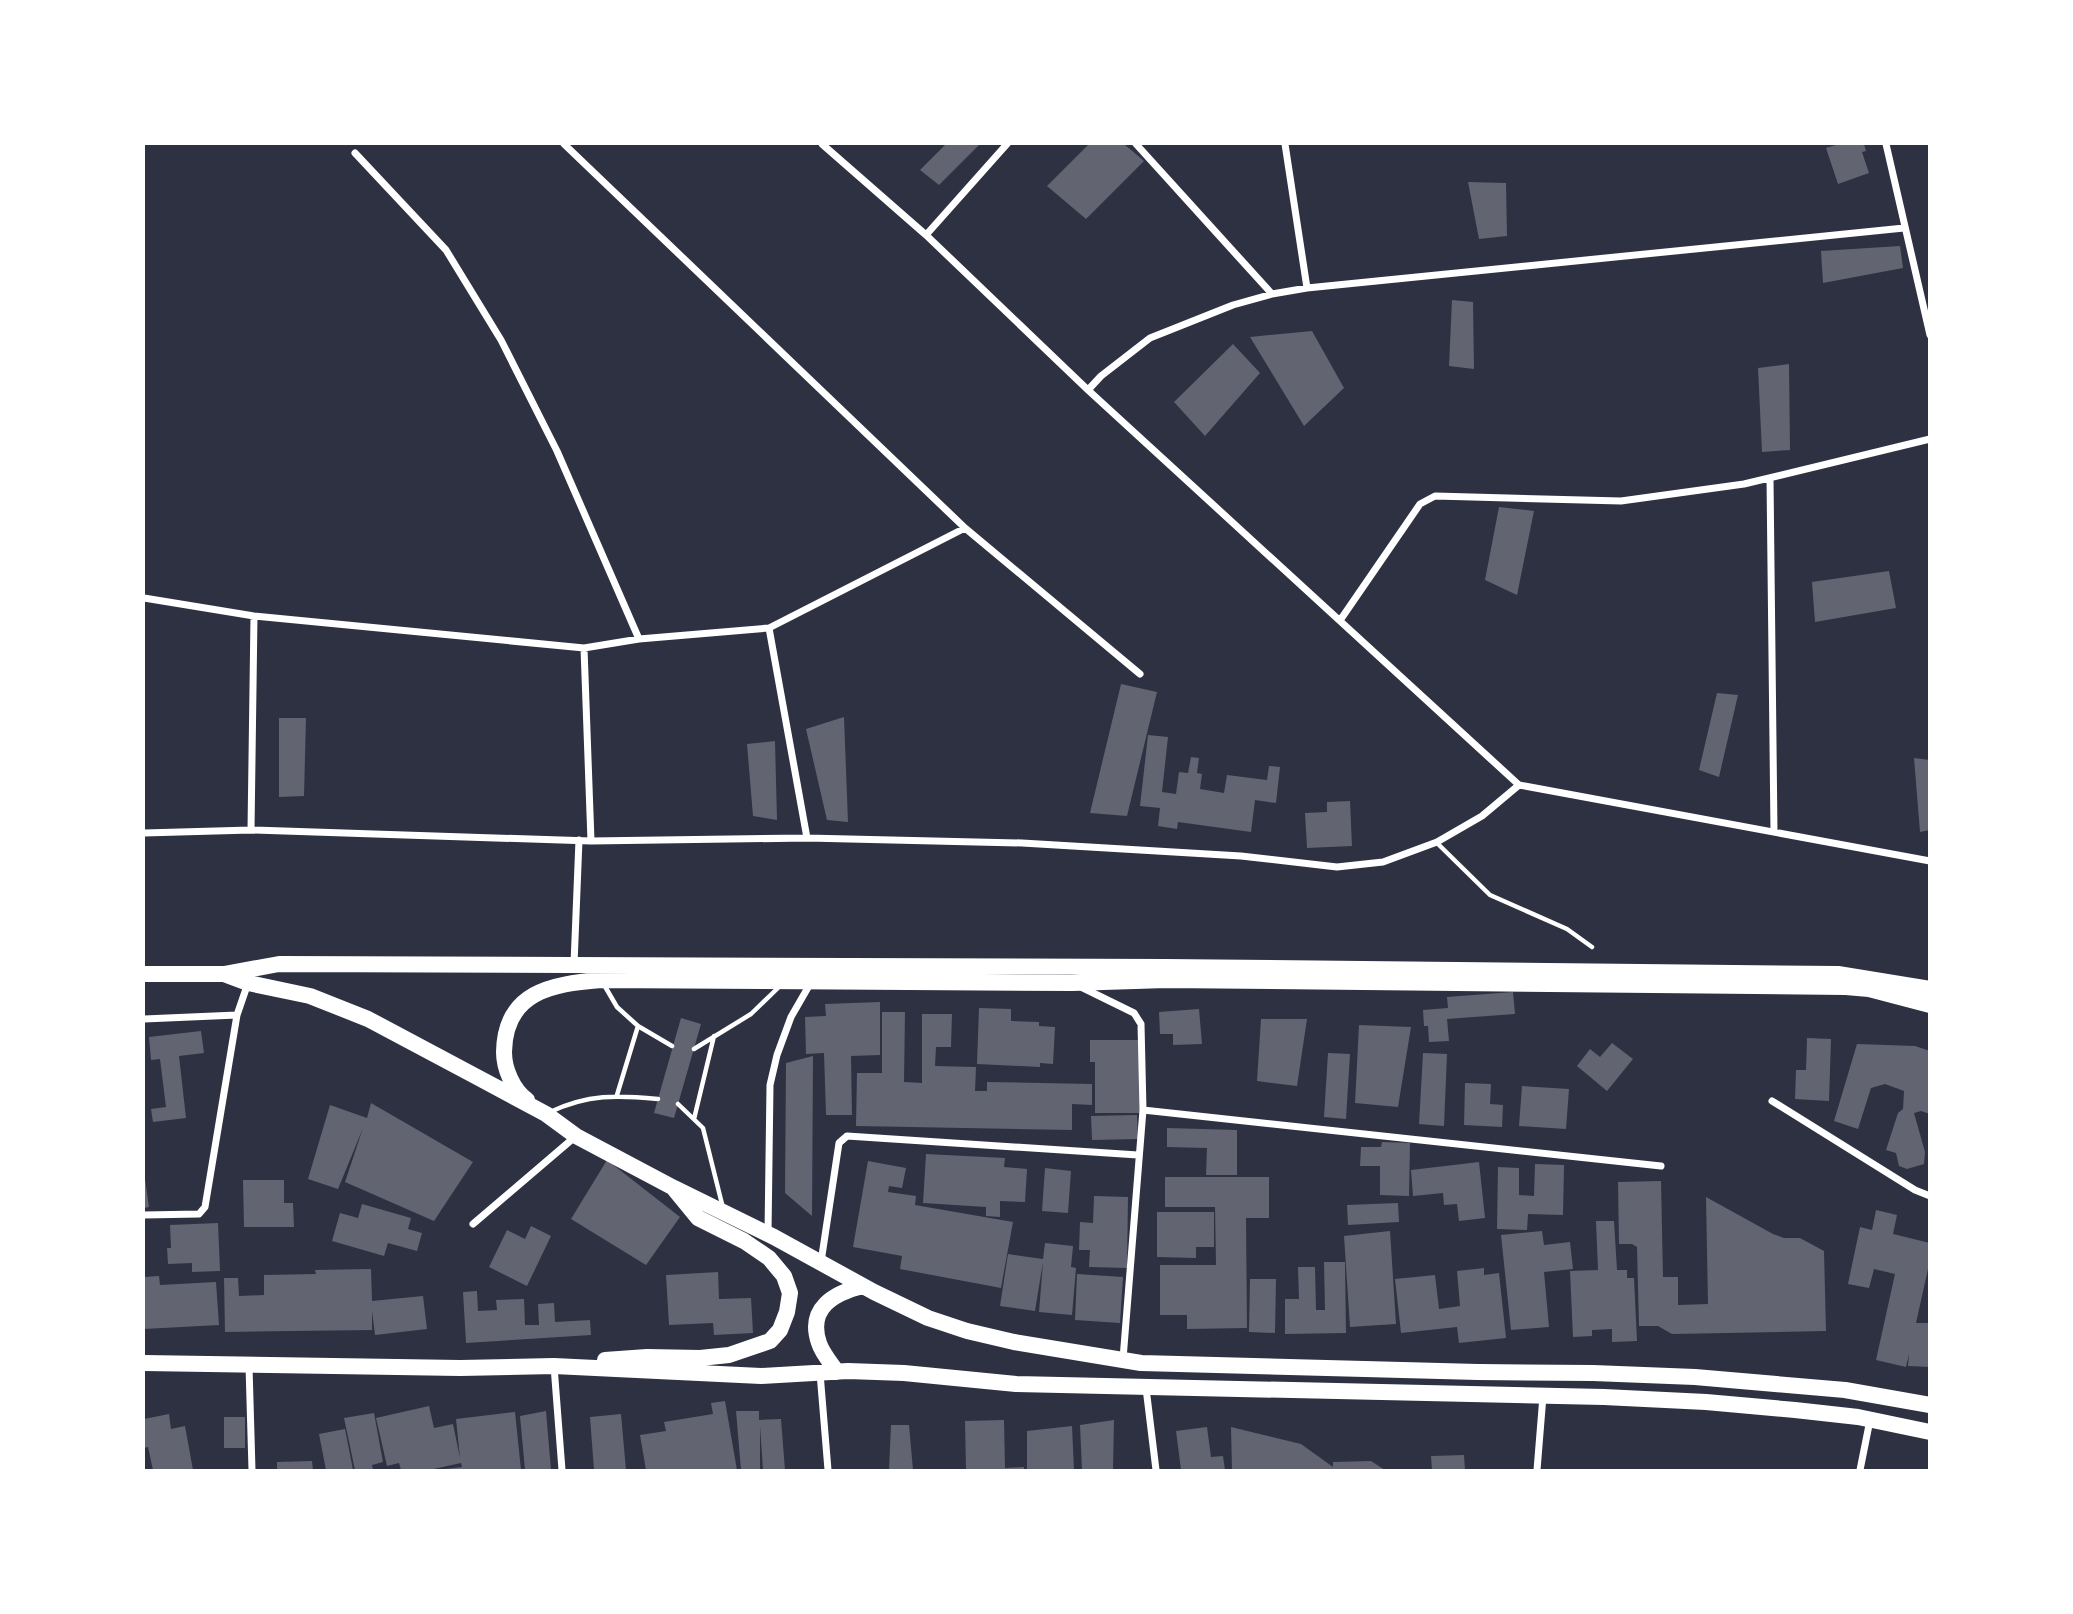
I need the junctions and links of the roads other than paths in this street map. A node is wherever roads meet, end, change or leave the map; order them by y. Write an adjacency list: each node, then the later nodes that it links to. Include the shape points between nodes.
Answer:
1 (564, 144): 16 (street)
2 (822, 144): 9 (street)
3 (1007, 144): 9 (street)
4 (1136, 144): 11 (street)
5 (1285, 144): 10 (street)
6 (1886, 144): 8 (street)
7 (355, 153): 21 (street, via 446,250 500,340 557,451)
8 (1904, 228): 10 (street); 12 (street)
9 (926, 235): 13 (street)
10 (1307, 288): 11 (street)
11 (1272, 294): 13 (street, via 1150,338)
12 (1930, 335)
13 (1088, 390): 19 (street)
14 (1930, 439): 15 (street)
15 (1770, 478): 19 (street, via 1621,501 1435,496 1420,504); 26 (street)
16 (965, 528): 20 (street); 23 (street)
17 (144, 598): 18 (street)
18 (254, 616): 22 (street); 25 (street)
19 (1340, 619): 24 (street)
20 (769, 628): 21 (street); 28 (street)
21 (639, 639): 22 (street)
22 (584, 648): 30 (street)
23 (1140, 674)
24 (1519, 785): 26 (street); 31 (street, via 1482,816)
25 (251, 830): 27 (street); 29 (street)
26 (1774, 832): 32 (street)
27 (144, 833)
28 (807, 838): 30 (street); 31 (street, via 1035,843 1337,867 1383,862)
29 (579, 839): 30 (street); 34 (street)
30 (591, 841)
31 (1437, 842): 33 (lane, via 1490,895 1567,929)
32 (1930, 861)
33 (1592, 947)
34 (574, 965): 36 (highway, via 279,964); 37 (highway)
35 (144, 974): 36 (highway)
36 (224, 974): 42 (highway)
37 (1375, 975): 39 (highway); 43 (highway)
38 (601, 979): 40 (highway); 48 (lane, via 617,1007); 57 (highway, via 545,988 525,1000 504,1034 504,1063 519,1094)
39 (1752, 979): 44 (highway, via 1838,974); 45 (highway, via 1869,989)
40 (785, 981): 41 (highway); 49 (lane, via 751,1014)
41 (811, 981): 43 (highway); 67 (street, via 791,1017 770,1085)
42 (248, 983): 46 (street); 57 (highway, via 310,996 368,1018)
43 (1072, 983): 56 (street, via 1134,1013 1141,1024)
44 (1930, 989)
45 (1930, 1005)
46 (237, 1015): 47 (street); 65 (street, via 205,1207 199,1214)
47 (144, 1019)
48 (638, 1026): 50 (lane); 52 (lane)
49 (715, 1036): 51 (lane); 58 (lane)
50 (672, 1046)
51 (694, 1049)
52 (617, 1095): 53 (lane); 57 (lane, via 573,1101)
53 (658, 1099)
54 (1772, 1101): 63 (street)
55 (678, 1104): 58 (lane)
56 (1143, 1110): 60 (street); 61 (street)
57 (545, 1114): 59 (highway)
58 (694, 1119): 64 (lane, via 703,1128)
59 (576, 1136): 62 (highway); 66 (street)
60 (1138, 1155): 68 (street, via 847,1136 839,1143); 70 (street)
61 (1661, 1166)
62 (674, 1188): 64 (highway); 73 (highway, via 698,1218 744,1241 769,1258 784,1276 790,1293 780,1330 770,1341 729,1355)
63 (1930, 1196)
64 (723, 1212): 67 (highway)
65 (144, 1215)
66 (473, 1224)
67 (768, 1234): 68 (highway)
68 (821, 1263): 69 (highway)
69 (863, 1286): 70 (highway, via 928,1318 967,1331); 74 (highway, via 839,1293 818,1315 819,1345)
70 (1123, 1360): 78 (highway, via 1695,1377 1845,1390)
71 (144, 1363): 72 (highway)
72 (249, 1365): 73 (highway); 81 (street)
73 (554, 1366): 75 (highway, via 761,1376); 82 (street)
74 (837, 1372): 75 (highway); 76 (highway)
75 (820, 1373): 83 (street)
76 (1146, 1387): 77 (highway); 84 (street)
77 (1543, 1396): 79 (highway, via 1706,1402); 85 (street)
78 (1930, 1405)
79 (1870, 1420): 80 (highway); 86 (street)
80 (1930, 1432)
81 (251, 1471)
82 (562, 1471)
83 (828, 1471)
84 (1156, 1471)
85 (1537, 1471)
86 (1860, 1471)

